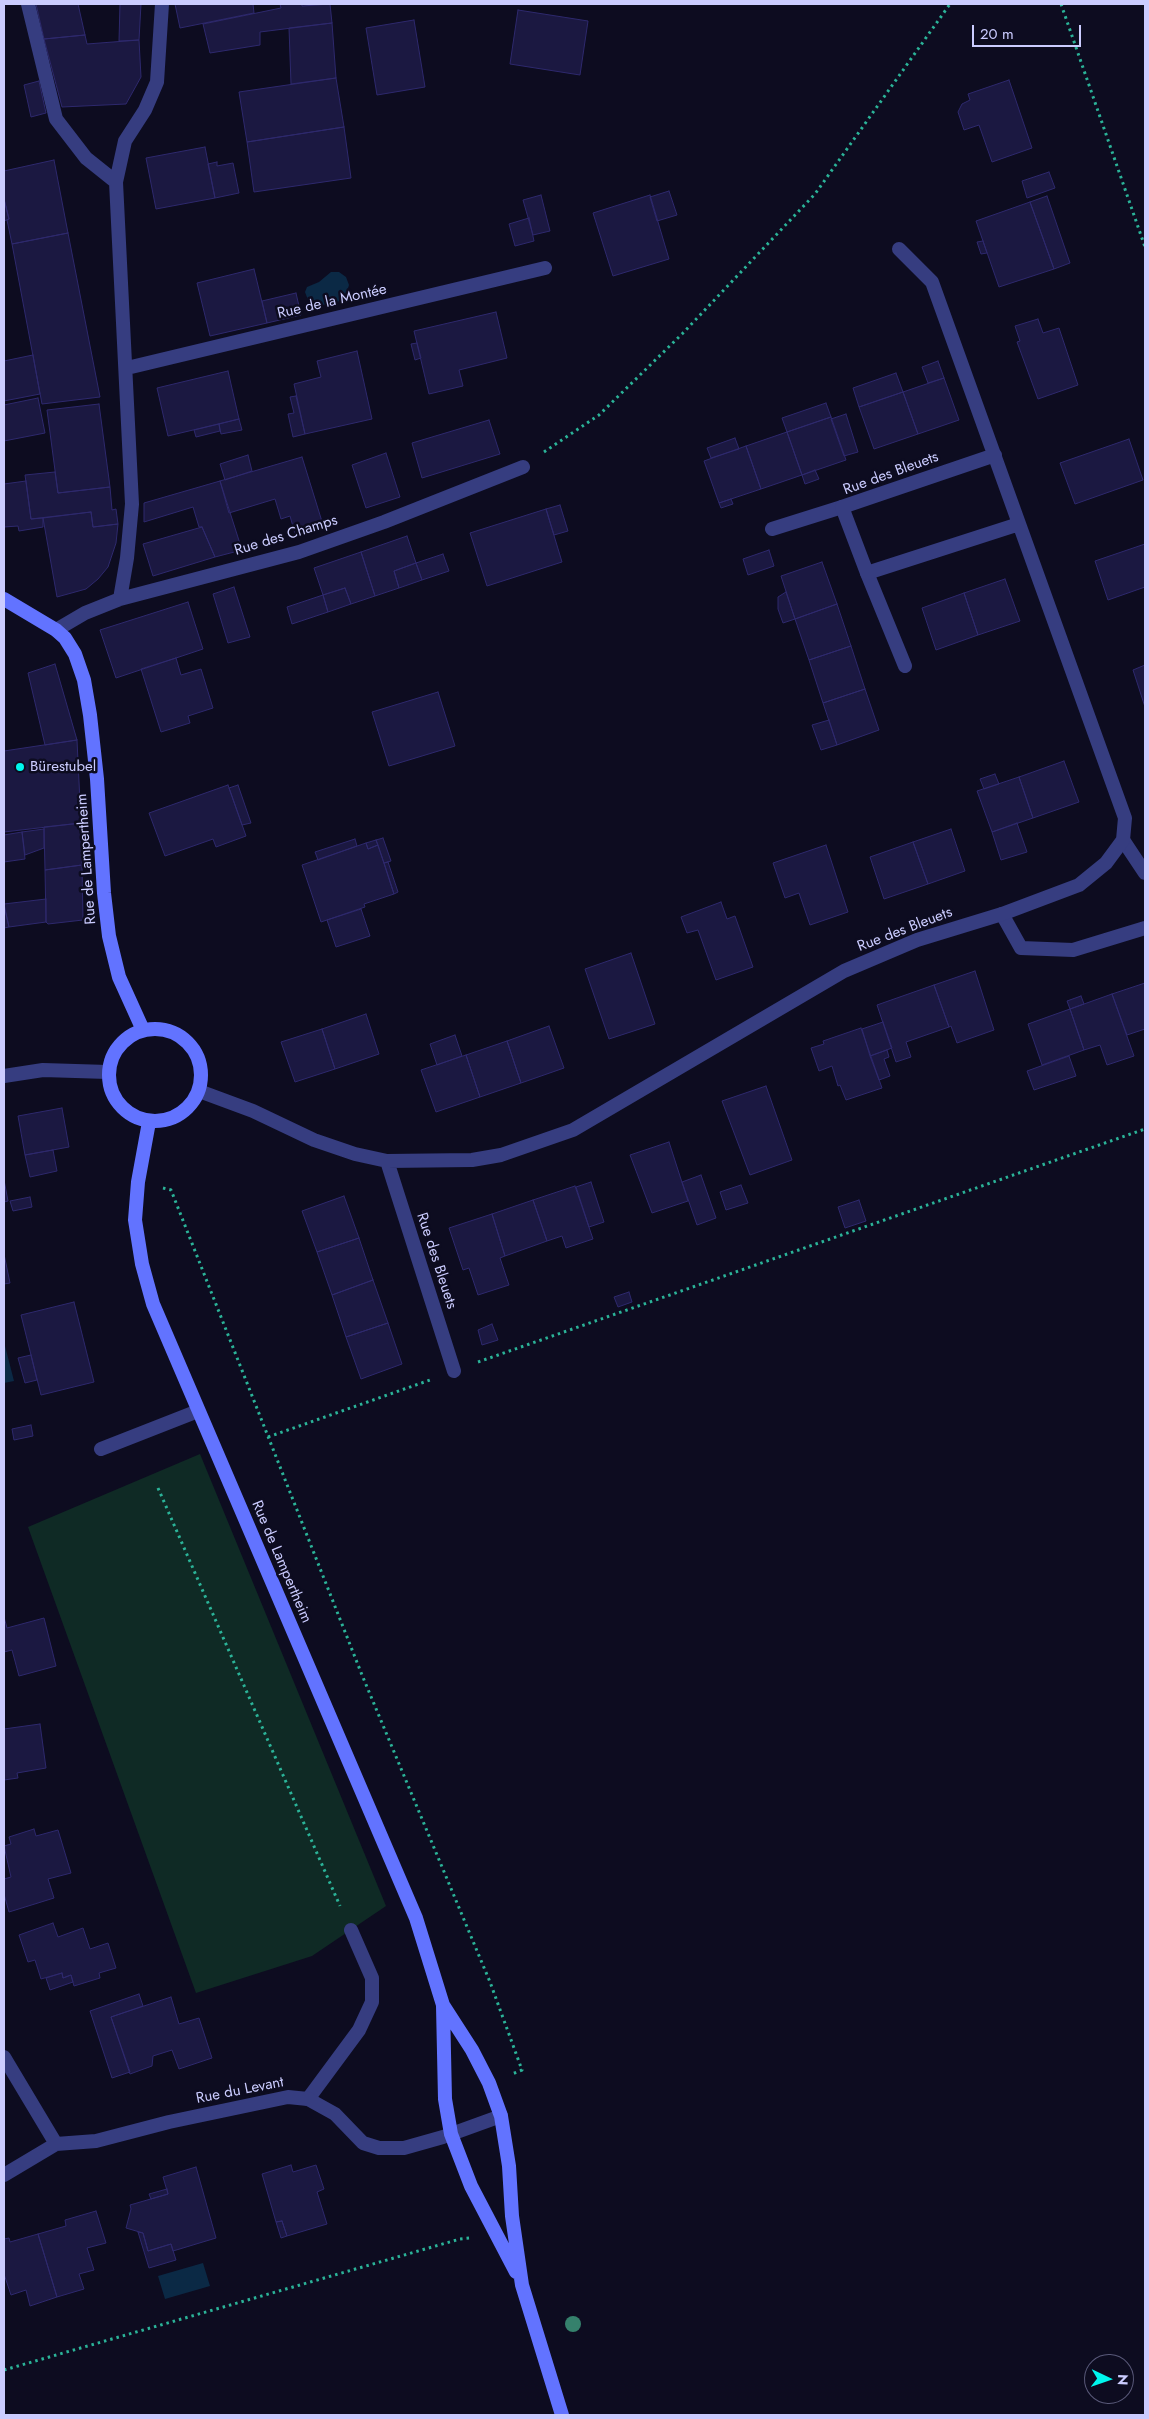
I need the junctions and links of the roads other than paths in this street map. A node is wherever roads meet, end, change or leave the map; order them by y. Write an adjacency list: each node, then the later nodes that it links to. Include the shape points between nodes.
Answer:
1 (28, 4): 3 (street, via 56,119 86,158)
2 (162, 4): 3 (street, via 156,82 145,110 125,141)
3 (116, 182): 6 (street)
4 (899, 249): 7 (street, via 932,282)
5 (545, 268): 6 (street, Rue de la Montée)
6 (127, 368): 14 (street, via 132,504)
7 (995, 455): 9 (street, Rue des Bleuets); 10 (street)
8 (523, 467): 14 (street, Rue des Champs, via 299,552)
9 (842, 507): 11 (street); 12 (street, Rue des Bleuets)
10 (1019, 524): 12 (street); 17 (street, via 1125,818)
11 (772, 529)
12 (867, 573): 16 (street, Rue des Bleuets)
13 (4, 599): 15 (main road, Rue de Lampertheim)
14 (120, 599): 15 (street, Rue des Champs, via 85,613)
15 (56, 630): 21 (main road, Rue de Lampertheim, via 75,654 84,680 98,779 109,936 119,977)
16 (905, 666)
17 (1123, 840): 18 (street); 19 (street, Rue des Bleuets, via 1106,863 1079,884)
18 (1145, 873)
19 (1002, 914): 20 (street, via 1021,948 1073,950); 26 (street, Rue des Bleuets, via 917,940 844,971 573,1130 501,1155 472,1160)
20 (1145, 928)
21 (143, 1030): 22 (main road, via 120,1044 111,1058); 24 (main road, via 169,1030 186,1039 196,1052 202,1072)
22 (108, 1072): 23 (street, via 43,1070); 25 (main road, via 113,1097 124,1111)
23 (4, 1076)
24 (199, 1091): 25 (main road, via 190,1106 176,1118); 26 (street, Rue des Bleuets, via 253,1111 314,1140)
25 (149, 1122): 28 (main road, Rue de Lampertheim, via 135,1220 142,1264 153,1304)
26 (387, 1161): 27 (street, Rue des Bleuets)
27 (454, 1371)
28 (198, 1411): 29 (street); 31 (main road, Rue de Lampertheim, via 416,1918)
29 (101, 1449)
30 (351, 1930): 33 (street, via 372,1978 372,2002 359,2030)
31 (443, 2005): 34 (main road, via 472,2050); 35 (main road, via 445,2099)
32 (4, 2057): 36 (street)
33 (308, 2099): 35 (street, Rue du Levant, via 335,2114 362,2143 379,2148 404,2148); 36 (street, Rue du Levant, via 288,2097 96,2141)
34 (501, 2116): 35 (street, Rue du Levant); 38 (main road)
35 (451, 2134): 38 (main road, via 471,2186)
36 (56, 2144): 37 (street, Rue du Levant)
37 (4, 2175)
38 (522, 2285): 39 (main road)
39 (562, 2415)

